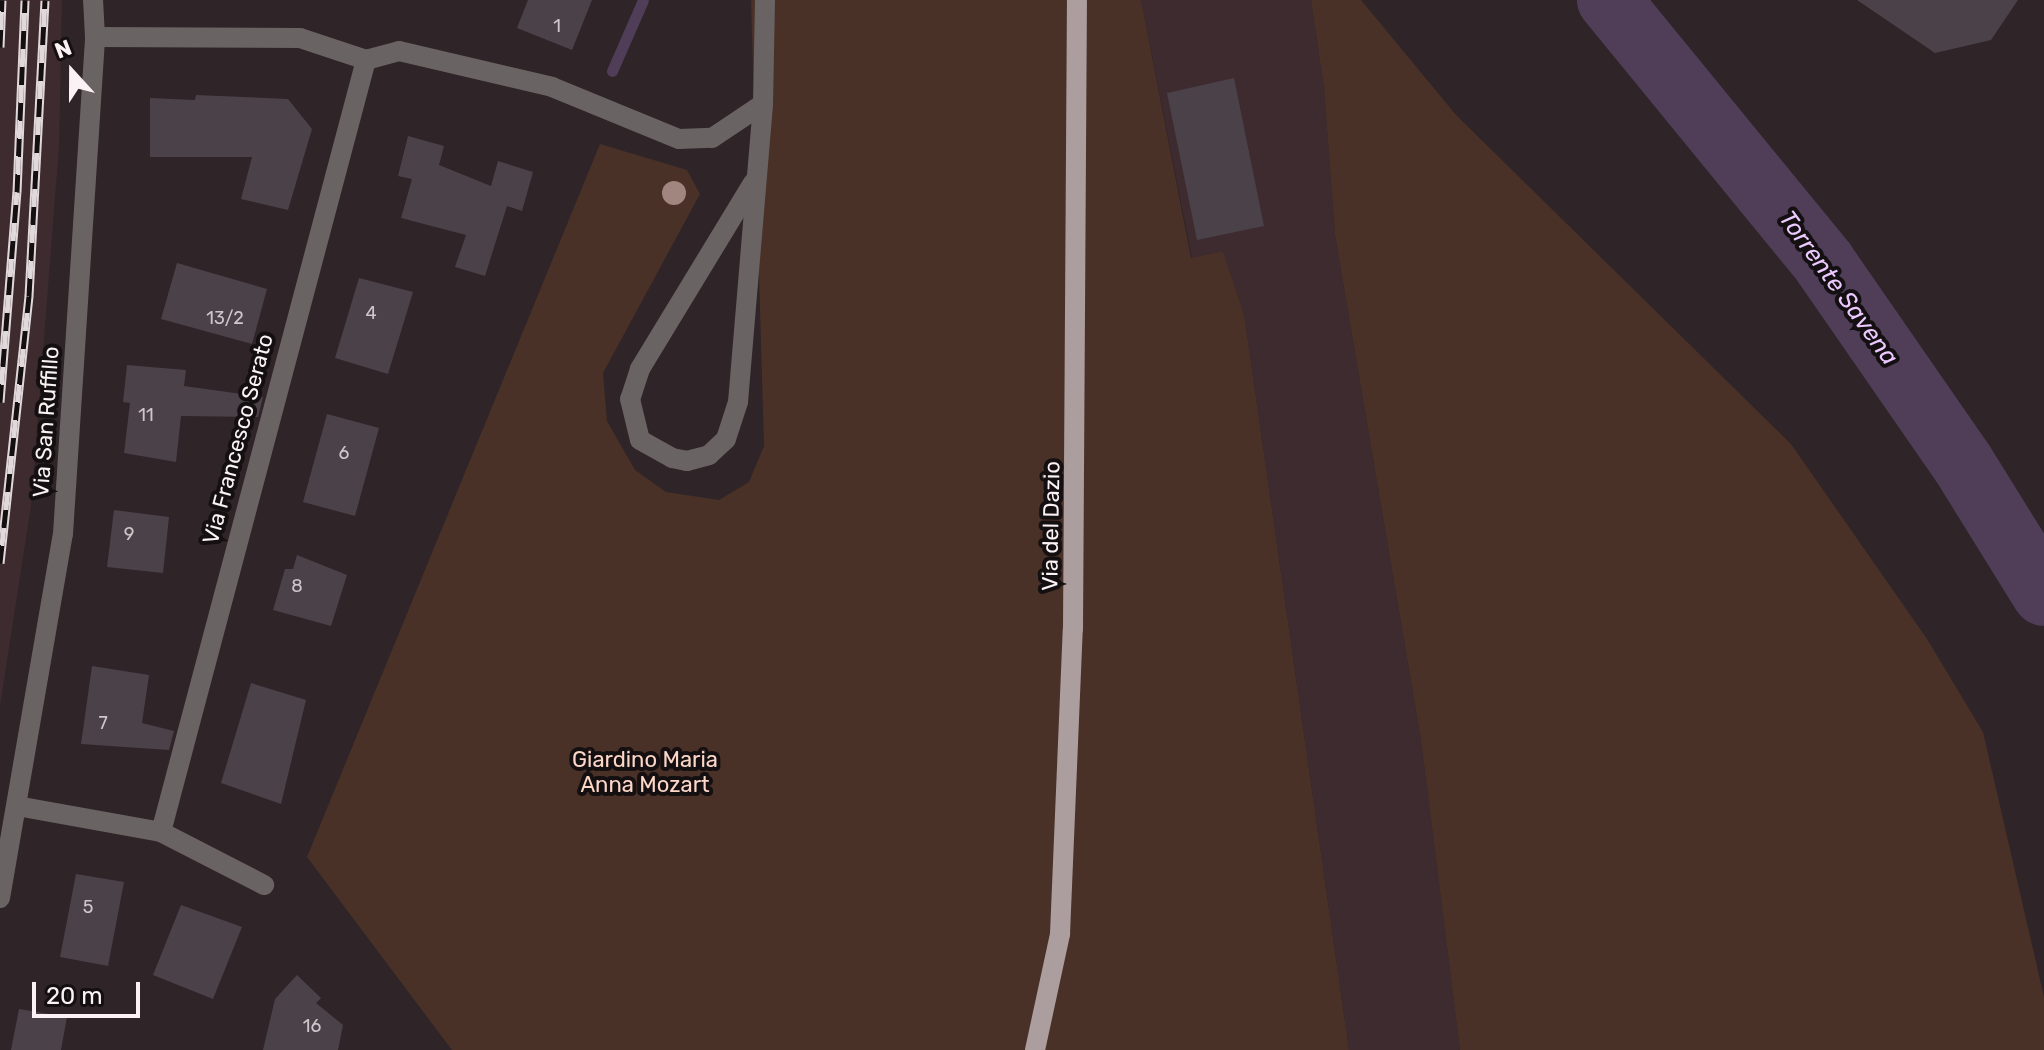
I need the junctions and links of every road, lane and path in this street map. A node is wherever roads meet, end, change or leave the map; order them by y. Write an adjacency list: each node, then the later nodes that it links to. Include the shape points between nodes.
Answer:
1 (93, 0): 4 (street, Via San Ruffillo)
2 (765, 0): 6 (street)
3 (1077, 0): 12 (main road, Via del Dazio, via 1072,675 1060,934)
4 (95, 37): 5 (street, via 300,38); 8 (street, Via San Ruffillo, via 63,534)
5 (366, 60): 6 (street, via 399,51 552,87 679,139 712,138); 9 (street, Via Francesco Serato)
6 (763, 104): 7 (street)
7 (753, 183): 7 (street, via 640,369 630,399 640,440 672,458 709,455 726,439 738,402)
8 (17, 806): 9 (street); 11 (street, Via San Ruffillo)
9 (161, 832): 10 (street)
10 (264, 885)
11 (0, 898)
12 (1035, 1050)

